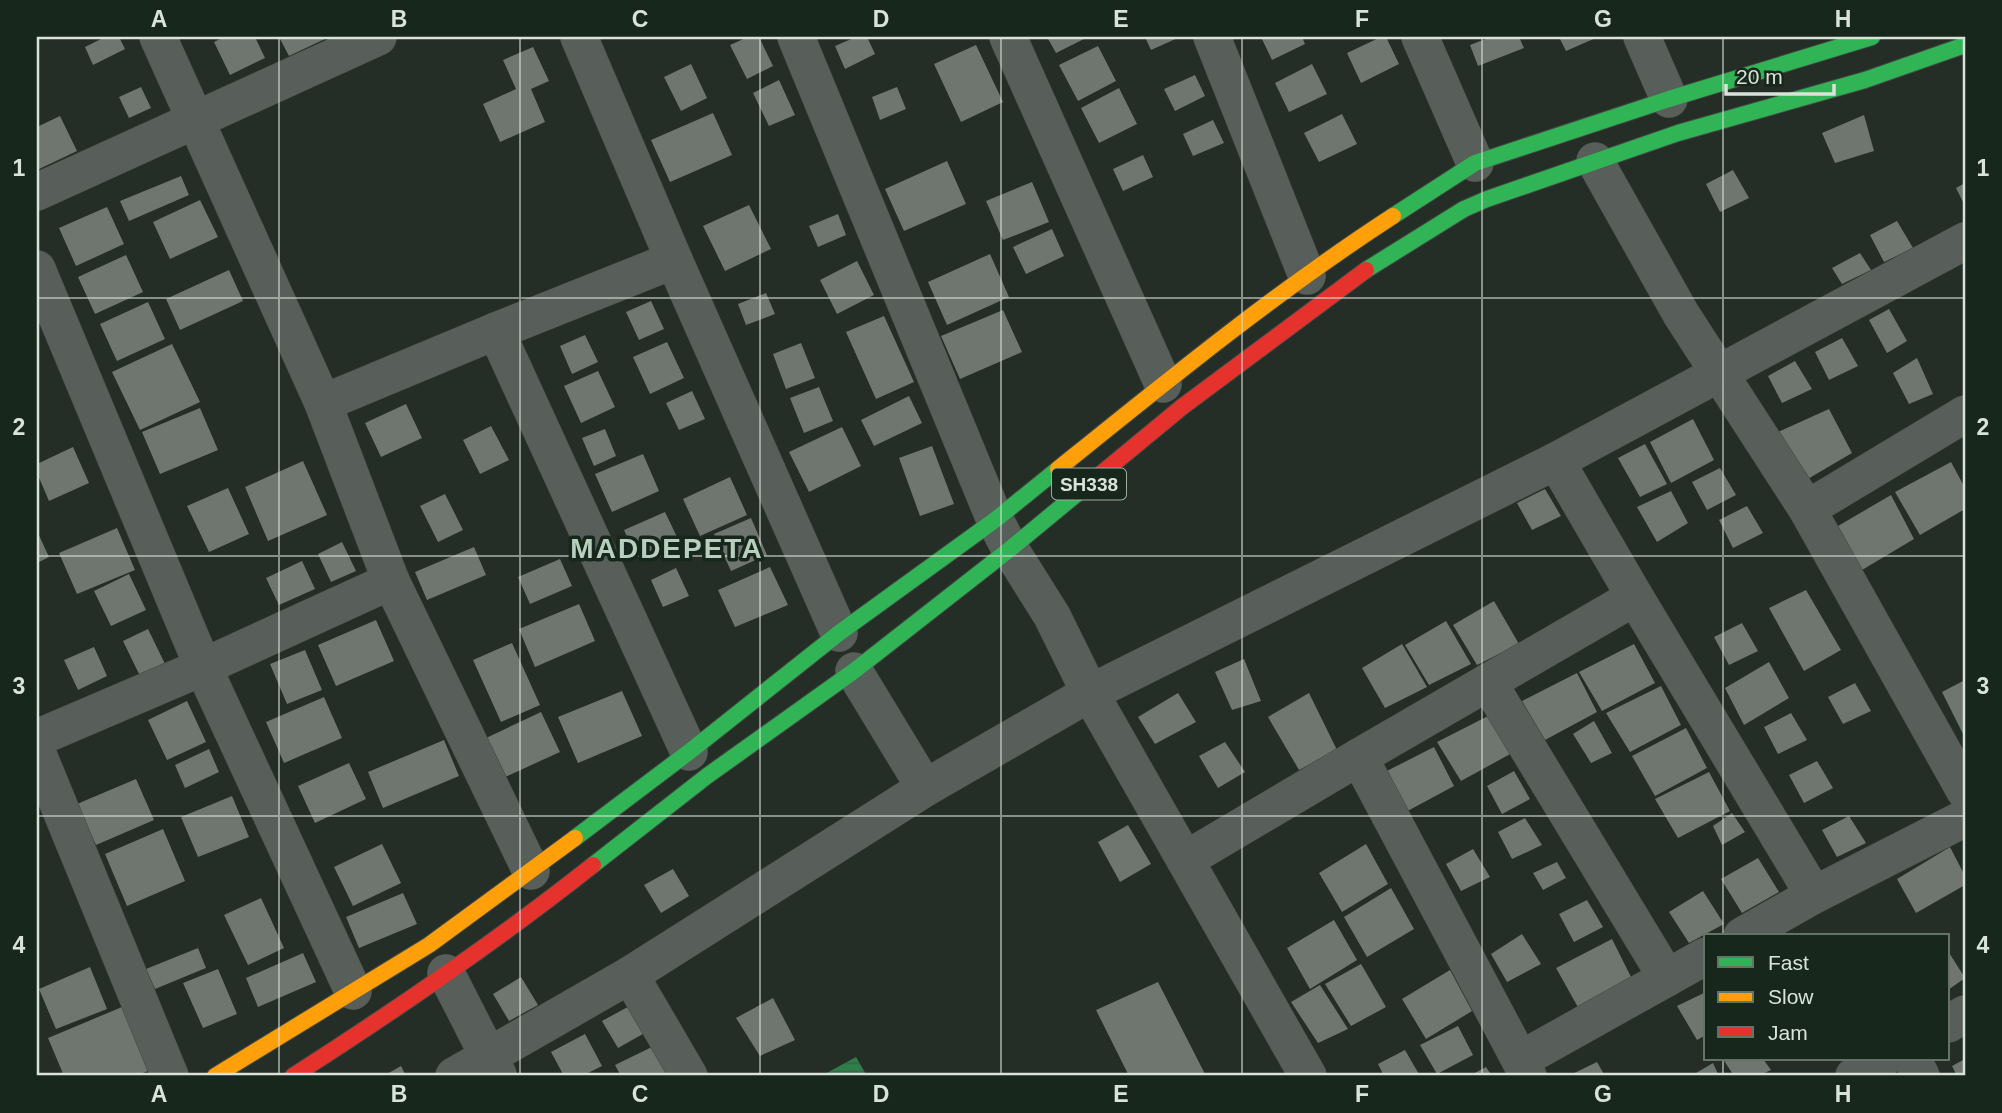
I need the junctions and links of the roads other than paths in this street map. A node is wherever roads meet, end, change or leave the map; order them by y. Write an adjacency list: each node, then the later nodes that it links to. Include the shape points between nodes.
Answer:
1 (158, 37): 12 (street)
2 (579, 37): 17 (street)
3 (796, 37): 27 (street)
4 (1008, 37): 22 (street)
5 (1212, 37): 19 (street)
6 (1420, 37): 14 (street)
7 (1642, 37): 11 (street)
8 (372, 38): 12 (street)
9 (1859, 39): 11 (main road, SH338)
10 (1965, 45): 13 (main road, SH338, via 1866,80)
11 (1669, 99): 14 (main road, SH338)
12 (194, 120): 15 (street); 23 (street)
13 (1595, 160): 21 (street); 27 (main road, SH338, via 1464,209 1362,273)
14 (1475, 163): 19 (main road, SH338)
15 (37, 192)
16 (1965, 241): 21 (street)
17 (674, 260): 20 (street); 30 (street)
18 (37, 268): 31 (street)
19 (1307, 276): 22 (main road, SH338)
20 (496, 331): 23 (street); 37 (street)
21 (1720, 375): 25 (street); 26 (street)
22 (1163, 384): 27 (main road, SH338)
23 (323, 403): 28 (street)
24 (1965, 414): 26 (street)
25 (1556, 461): 29 (street); 33 (street)
26 (1807, 509): 40 (street)
27 (1002, 535): 30 (main road, SH338); 32 (main road, SH338); 33 (street)
28 (391, 581): 31 (street); 43 (street)
29 (1635, 597): 34 (street); 44 (street)
30 (839, 633): 37 (main road, SH338)
31 (203, 667): 35 (street); 50 (street)
32 (854, 671): 39 (street); 47 (main road, SH338)
33 (1084, 679): 39 (street); 42 (street)
34 (1488, 682): 38 (street); 49 (street)
35 (37, 737)
36 (37, 752): 55 (street)
37 (689, 752): 43 (main road, SH338)
38 (1359, 757): 42 (street); 54 (street)
39 (919, 778): 48 (street)
40 (1965, 791)
41 (1965, 818): 44 (street)
42 (1185, 860): 60 (street)
43 (531, 871): 50 (main road, SH338)
44 (1814, 895): 45 (street)
45 (1746, 934)
46 (1704, 957): 49 (street)
47 (446, 973): 53 (street); 57 (main road, SH338)
48 (630, 975): 53 (street); 59 (street)
49 (1667, 978): 54 (street)
50 (354, 991): 56 (main road, SH338)
51 (1881, 1060): 61 (street)
52 (1912, 1060): 62 (street)
53 (493, 1066): 58 (street)
54 (1524, 1068)
55 (170, 1076)
56 (215, 1076)
57 (293, 1076)
58 (454, 1076)
59 (689, 1076)
60 (1308, 1076)
61 (1854, 1076)
62 (1920, 1076)

